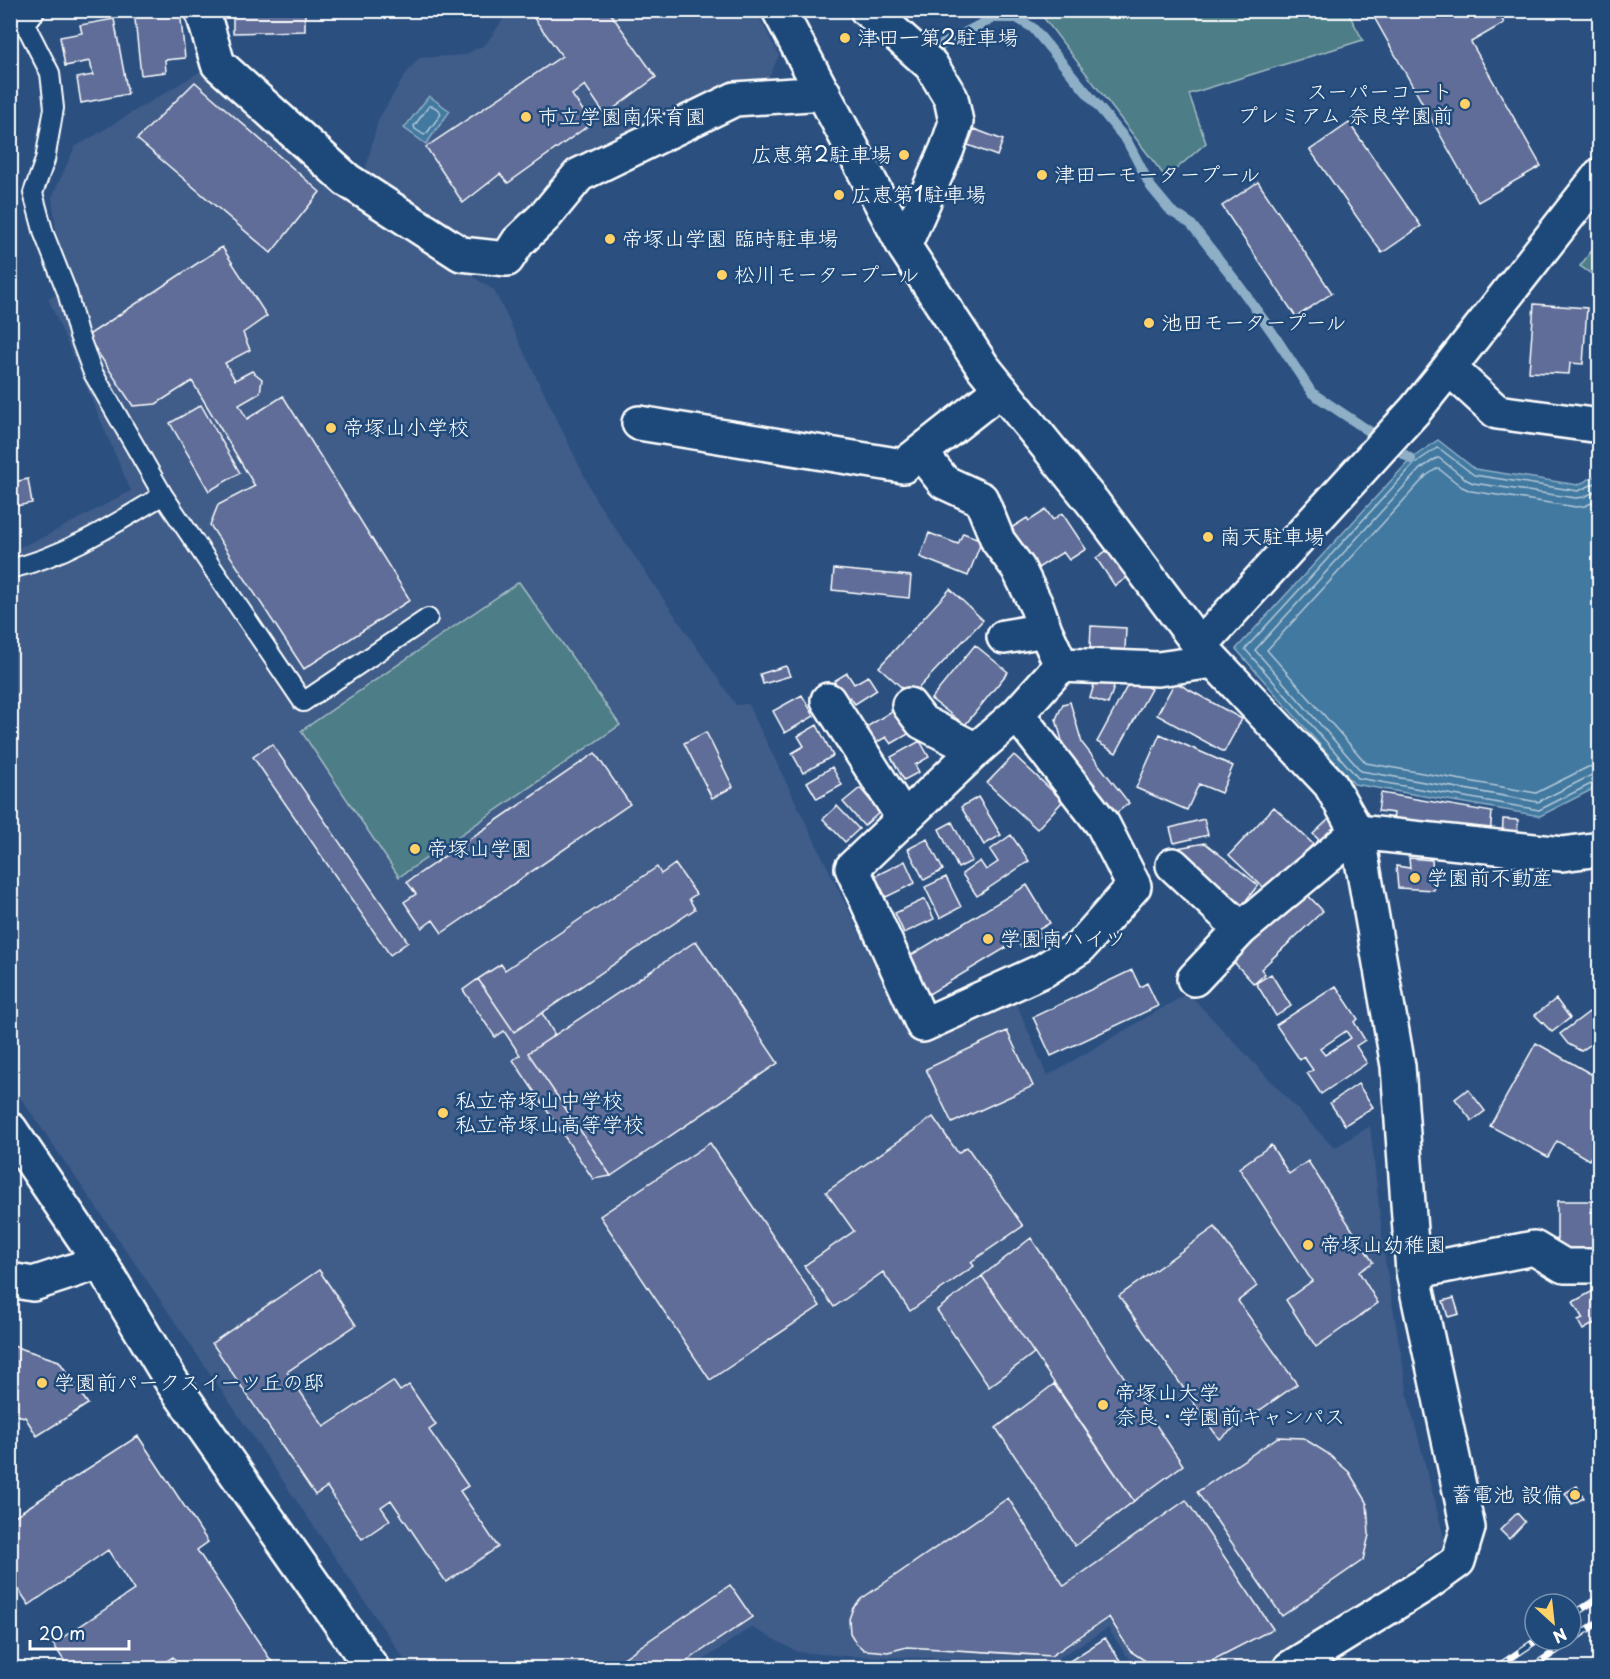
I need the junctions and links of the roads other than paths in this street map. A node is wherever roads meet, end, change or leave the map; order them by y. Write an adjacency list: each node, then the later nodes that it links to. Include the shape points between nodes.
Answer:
1 (202, 10): 5 (street, via 218,64 347,180 461,254 507,260 518,242 579,175 735,99)
2 (779, 10): 5 (street)
3 (19, 13): 13 (lane, via 50,73 54,108 45,160 33,193 44,234 93,373)
4 (876, 17): 7 (street, via 931,65 951,98 956,122)
5 (824, 93): 7 (street)
6 (1599, 174): 8 (street)
7 (904, 246): 9 (street)
8 (1449, 369): 11 (street, via 1497,412); 18 (street)
9 (1001, 389): 12 (street); 18 (street)
10 (639, 423): 12 (street, via 903,466)
11 (1599, 426)
12 (921, 453): 16 (street, via 944,482 981,499 998,541 1018,568)
13 (164, 495): 14 (lane, via 89,538); 15 (lane, via 303,702)
14 (10, 569)
15 (428, 618)
16 (1045, 630): 17 (street); 19 (street)
17 (1004, 637)
18 (1207, 654): 19 (street, via 1158,669); 25 (street, via 1330,784)
19 (1061, 665): 22 (street)
20 (828, 700): 24 (street)
21 (909, 705): 23 (street, via 922,722)
22 (1017, 714): 23 (street); 24 (street, via 1103,825 1134,886 1080,947 1044,970 923,1025 852,868)
23 (976, 750): 24 (street)
24 (904, 819)
25 (1358, 832): 26 (street, via 1563,854); 28 (street); 33 (street, via 1398,1066)
26 (1599, 849)
27 (1173, 865): 28 (street)
28 (1241, 929): 29 (street)
29 (1194, 979)
30 (10, 1129): 31 (street)
31 (100, 1262): 34 (street, via 33,1284); 35 (street, via 172,1382)
32 (1599, 1266): 33 (street, via 1564,1266 1534,1248)
33 (1413, 1272): 36 (street, via 1468,1528 1458,1561)
34 (10, 1280)
35 (372, 1668)
36 (1290, 1668)

